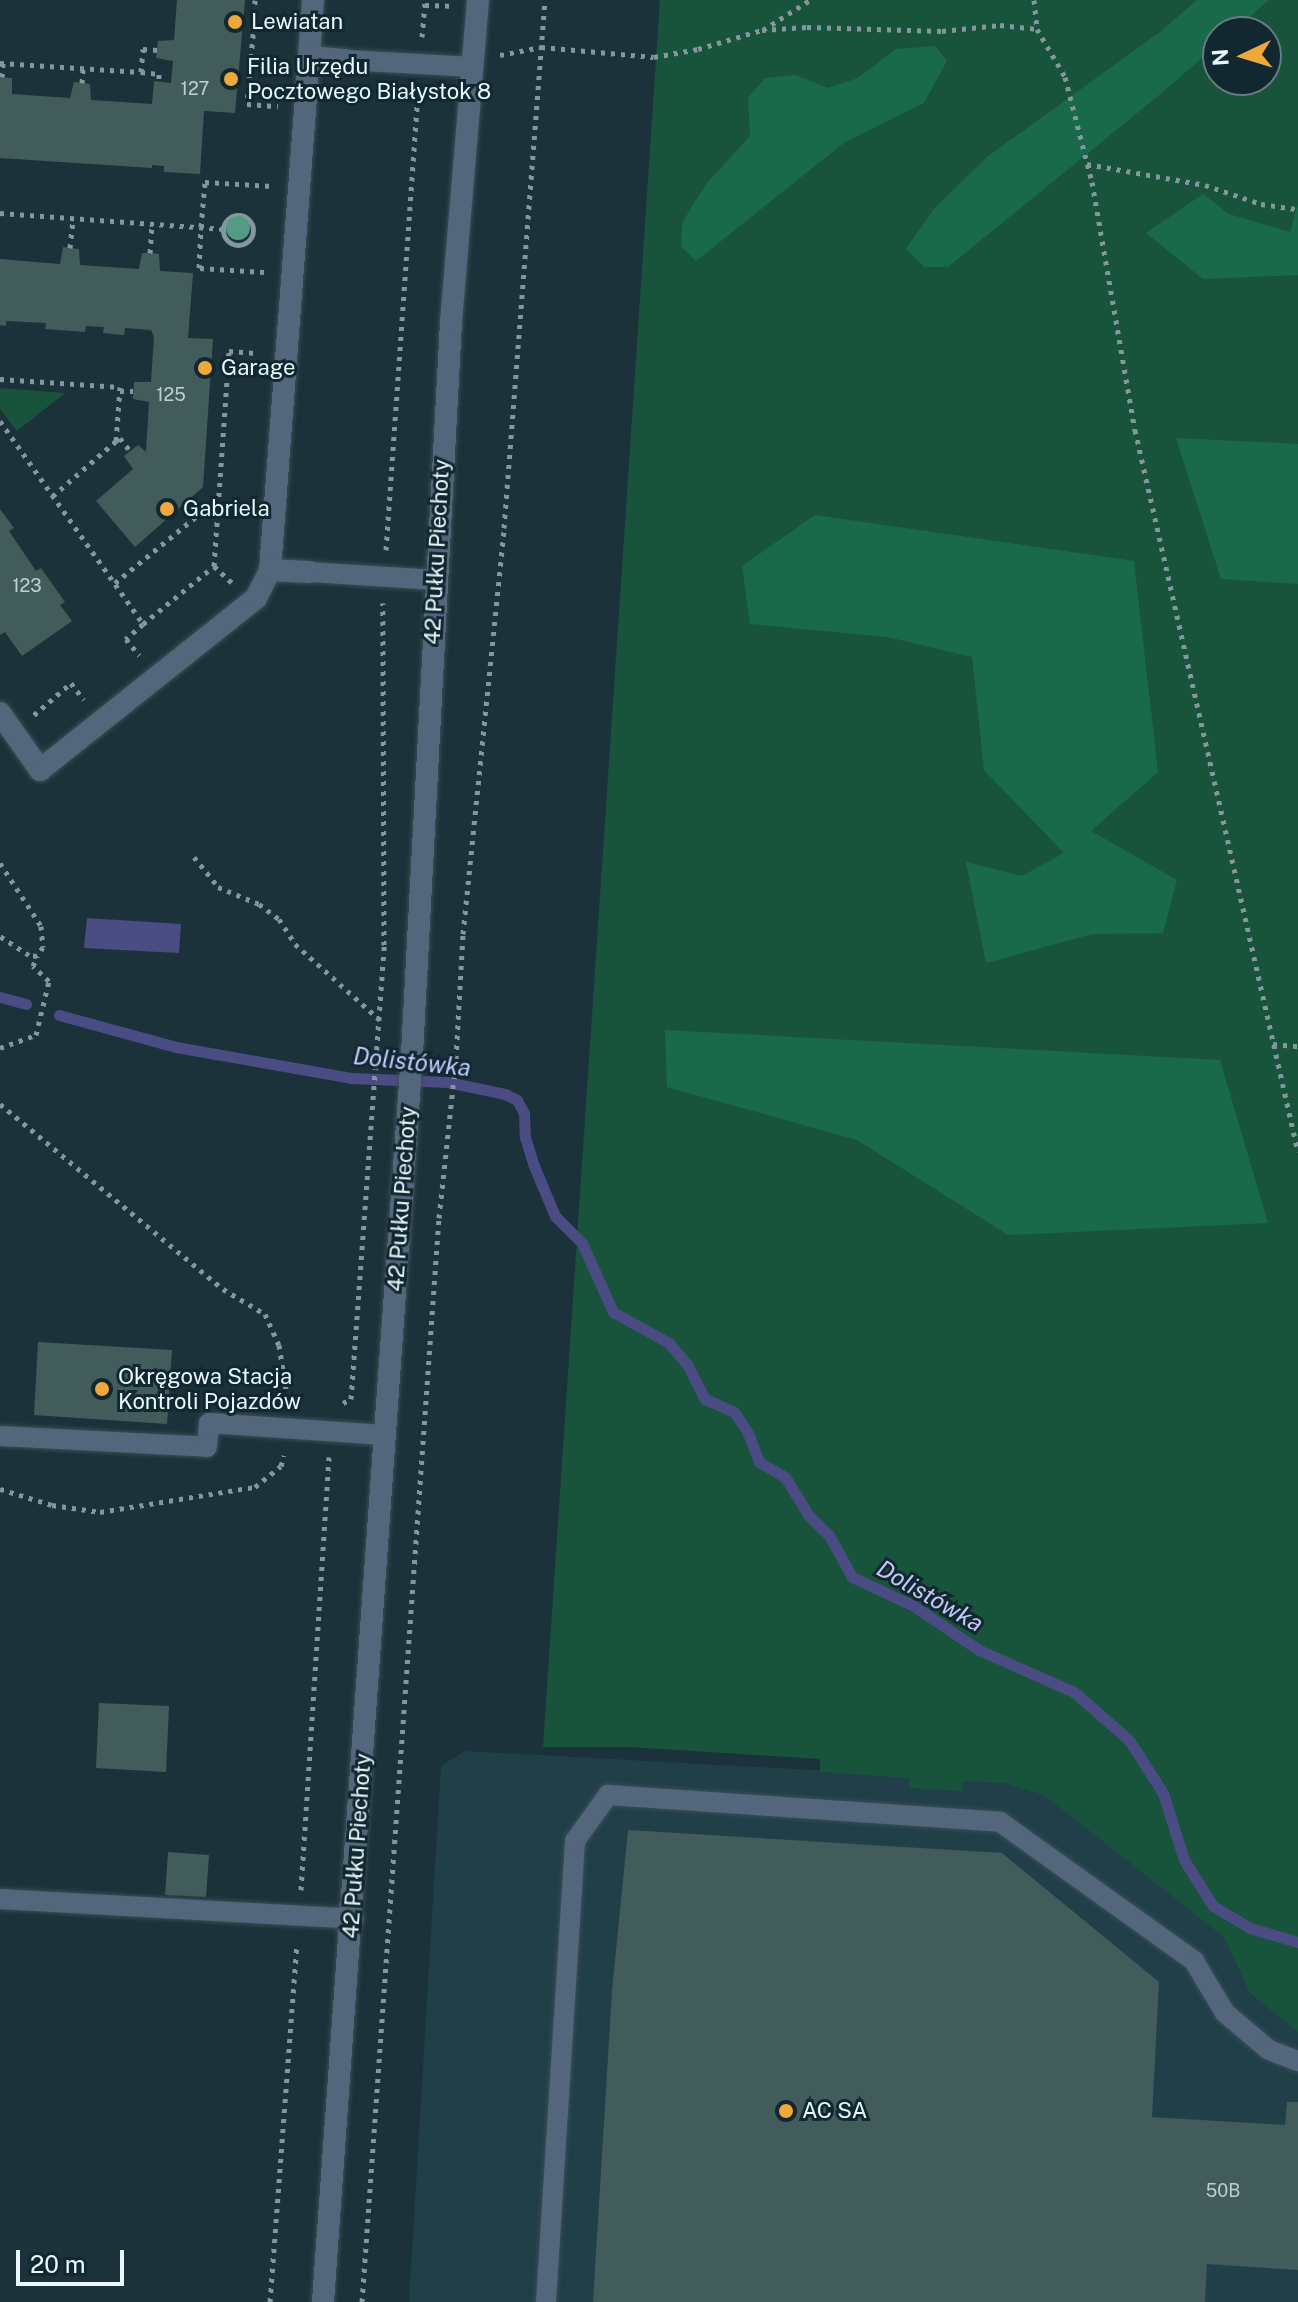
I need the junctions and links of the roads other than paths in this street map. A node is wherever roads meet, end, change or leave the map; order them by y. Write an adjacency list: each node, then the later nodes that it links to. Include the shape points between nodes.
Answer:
1 (313, 0): 3 (street)
2 (478, 0): 5 (street, 42 Pułku Piechoty)
3 (309, 57): 4 (street); 6 (street)
4 (347, 60): 5 (lane)
5 (473, 67): 8 (street, 42 Pułku Piechoty)
6 (270, 570): 7 (street); 9 (street, via 256,598 40,770)
7 (309, 572): 8 (lane)
8 (435, 580): 10 (street, 42 Pułku Piechoty, via 412,1054)
9 (0, 713)
10 (384, 1435): 11 (lane, via 209,1423 207,1447); 13 (street, 42 Pułku Piechoty)
11 (0, 1436)
12 (0, 1899): 13 (lane)
13 (353, 1919): 15 (street, 42 Pułku Piechoty)
14 (1298, 2061): 16 (lane, via 1269,2050 1225,2013 1194,1961 1000,1822 608,1795 575,1841)
15 (323, 2302)
16 (546, 2302)

